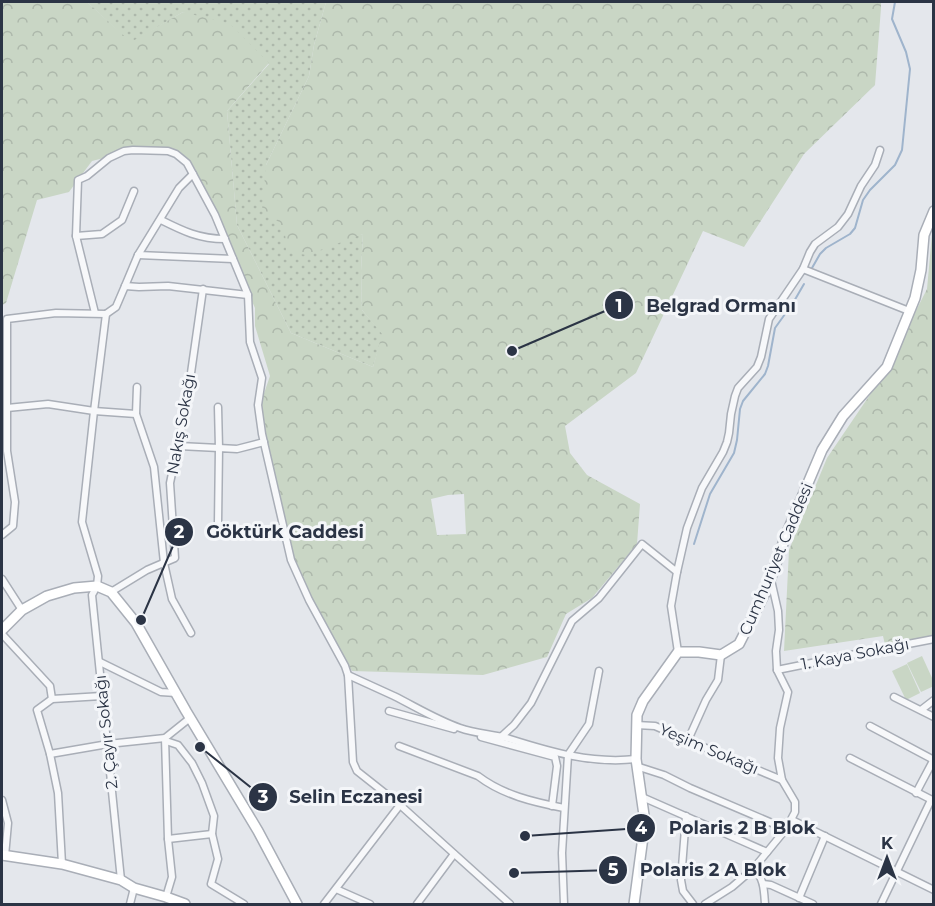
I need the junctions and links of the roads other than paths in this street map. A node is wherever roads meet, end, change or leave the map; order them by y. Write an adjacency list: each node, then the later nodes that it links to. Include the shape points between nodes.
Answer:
1 (880, 150): 10 (street, via 848,214 816,244)
2 (193, 174): 5 (street, via 179,188); 6 (street, via 182,157 168,151 115,154 78,180); 7 (street)
3 (134, 191): 6 (street, via 122,220 102,234)
4 (933, 211): 14 (main road, Cumhuriyet Caddesi, via 924,235 921,270)
5 (160, 220): 7 (street, via 196,236); 8 (street)
6 (76, 236): 15 (street)
7 (225, 239): 9 (street)
8 (138, 255): 9 (street); 11 (street)
9 (233, 260): 13 (street)
10 (803, 269): 14 (street); 29 (street, via 769,319 757,367 738,388 727,442 702,488)
11 (125, 286): 12 (street); 16 (street, via 116,307)
12 (203, 289): 13 (street); 23 (street, Nakış Sokağı)
13 (248, 295): 22 (street, via 250,342 262,378 258,405)
14 (909, 311): 30 (main road, Cumhuriyet Caddesi, via 887,367 843,416 822,450)
15 (95, 314): 16 (street); 19 (street, via 56,313 7,319)
16 (106, 314): 20 (street, 2. Çayır Sokağı)
17 (137, 387): 21 (street)
18 (218, 406): 24 (street)
19 (7, 408): 20 (street, via 48,404); 25 (street)
20 (94, 411): 21 (street); 32 (street, 2. Çayır Sokağı, via 82,522 98,576)
21 (136, 414): 28 (street, via 154,467)
22 (264, 442): 24 (street); 43 (street, via 291,560)
23 (179, 446): 24 (street); 28 (street, Nakış Sokağı, via 171,483 175,558)
24 (219, 448): 26 (street)
25 (4, 452): 27 (street, via 15,502 13,526)
26 (218, 523)
27 (2, 535)
28 (164, 563): 33 (street); 36 (street, via 172,599)
29 (677, 572): 38 (street, via 671,606); 55 (street, via 642,544 599,598 572,621 531,703)
30 (771, 578): 39 (main road, Cumhuriyet Caddesi, via 739,644); 41 (street, via 778,610)
31 (2, 579): 34 (street)
32 (97, 586): 33 (main road); 34 (main road, via 48,596); 40 (street, 2. Çayır Sokağı, via 92,595)
33 (111, 592): 44 (main road, via 136,622)
34 (22, 610): 35 (main road)
35 (2, 632): 47 (street, via 50,686)
36 (191, 633)
37 (933, 639): 41 (street, 1. Kaya Sokağı)
38 (678, 652): 39 (main road); 53 (main road, via 644,700)
39 (722, 655): 57 (street, via 718,680)
40 (100, 662): 44 (street, via 161,692); 45 (street, 2. Çayır Sokağı)
41 (777, 670): 65 (street, via 788,692 780,728 778,758)
42 (599, 671): 61 (street, via 589,724)
43 (348, 675): 55 (street, via 461,729); 70 (street, via 353,762 357,771)
44 (176, 693): 52 (main road)
45 (102, 696): 47 (street); 58 (street, 2. Çayır Sokağı)
46 (894, 697): 49 (street)
47 (52, 699): 60 (street, via 37,710)
48 (933, 700): 49 (street)
49 (921, 710): 51 (street)
50 (389, 711): 71 (street, via 555,757)
51 (933, 717)
52 (190, 718): 56 (street); 96 (main road)
53 (636, 725): 57 (street, Yeşim Sokağı, via 656,726); 64 (main road)
54 (870, 726): 63 (street)
55 (502, 736): 61 (street)
56 (165, 739): 58 (street); 76 (street, via 178,745 202,783 214,816); 78 (street)
57 (688, 740): 65 (street, Yeşim Sokağı)
58 (108, 744): 60 (street); 85 (street, 2. Çayır Sokağı)
59 (399, 746): 71 (street, via 478,776 512,796)
60 (50, 754): 82 (street, via 58,793)
61 (568, 755): 64 (street); 72 (street)
62 (850, 758): 66 (street)
63 (933, 760): 66 (street)
64 (636, 762): 67 (main road); 75 (street)
65 (782, 780): 74 (street, via 795,802)
66 (916, 793): 69 (street)
67 (642, 797): 73 (street); 102 (main road, via 645,822)
68 (2, 800): 81 (street, via 8,823)
69 (932, 800): 84 (street)
70 (400, 805): 80 (street); 88 (street)
71 (552, 806): 72 (street)
72 (564, 808): 101 (street)
73 (686, 816): 79 (street); 103 (street, via 681,880 683,891)
74 (792, 820): 75 (street); 77 (street)
75 (786, 829): 79 (street)
76 (212, 834): 78 (street); 95 (street, via 219,859 211,884)
77 (825, 836): 84 (street); 91 (street)
78 (168, 839): 90 (street, via 172,877)
79 (767, 852): 83 (street)
80 (454, 854): 99 (street); 100 (street)
81 (3, 856): 82 (main road)
82 (62, 864): 85 (main road)
83 (754, 867): 86 (street); 92 (street)
84 (896, 872): 89 (street); 107 (street)
85 (121, 880): 87 (main road)
86 (763, 884): 91 (street); 105 (street)
87 (134, 888): 90 (main road); 93 (street)
88 (336, 889): 97 (street); 98 (street)
89 (933, 890)
90 (166, 897): 94 (main road)
91 (799, 898): 106 (street)
92 (713, 902): 104 (street)
93 (130, 904)
94 (185, 904)
95 (244, 904)
96 (297, 904)
97 (324, 904)
98 (370, 904)
99 (417, 904)
100 (510, 904)
101 (564, 904)
102 (634, 904)
103 (693, 904)
104 (705, 904)
105 (765, 904)
106 (813, 904)
107 (881, 904)

